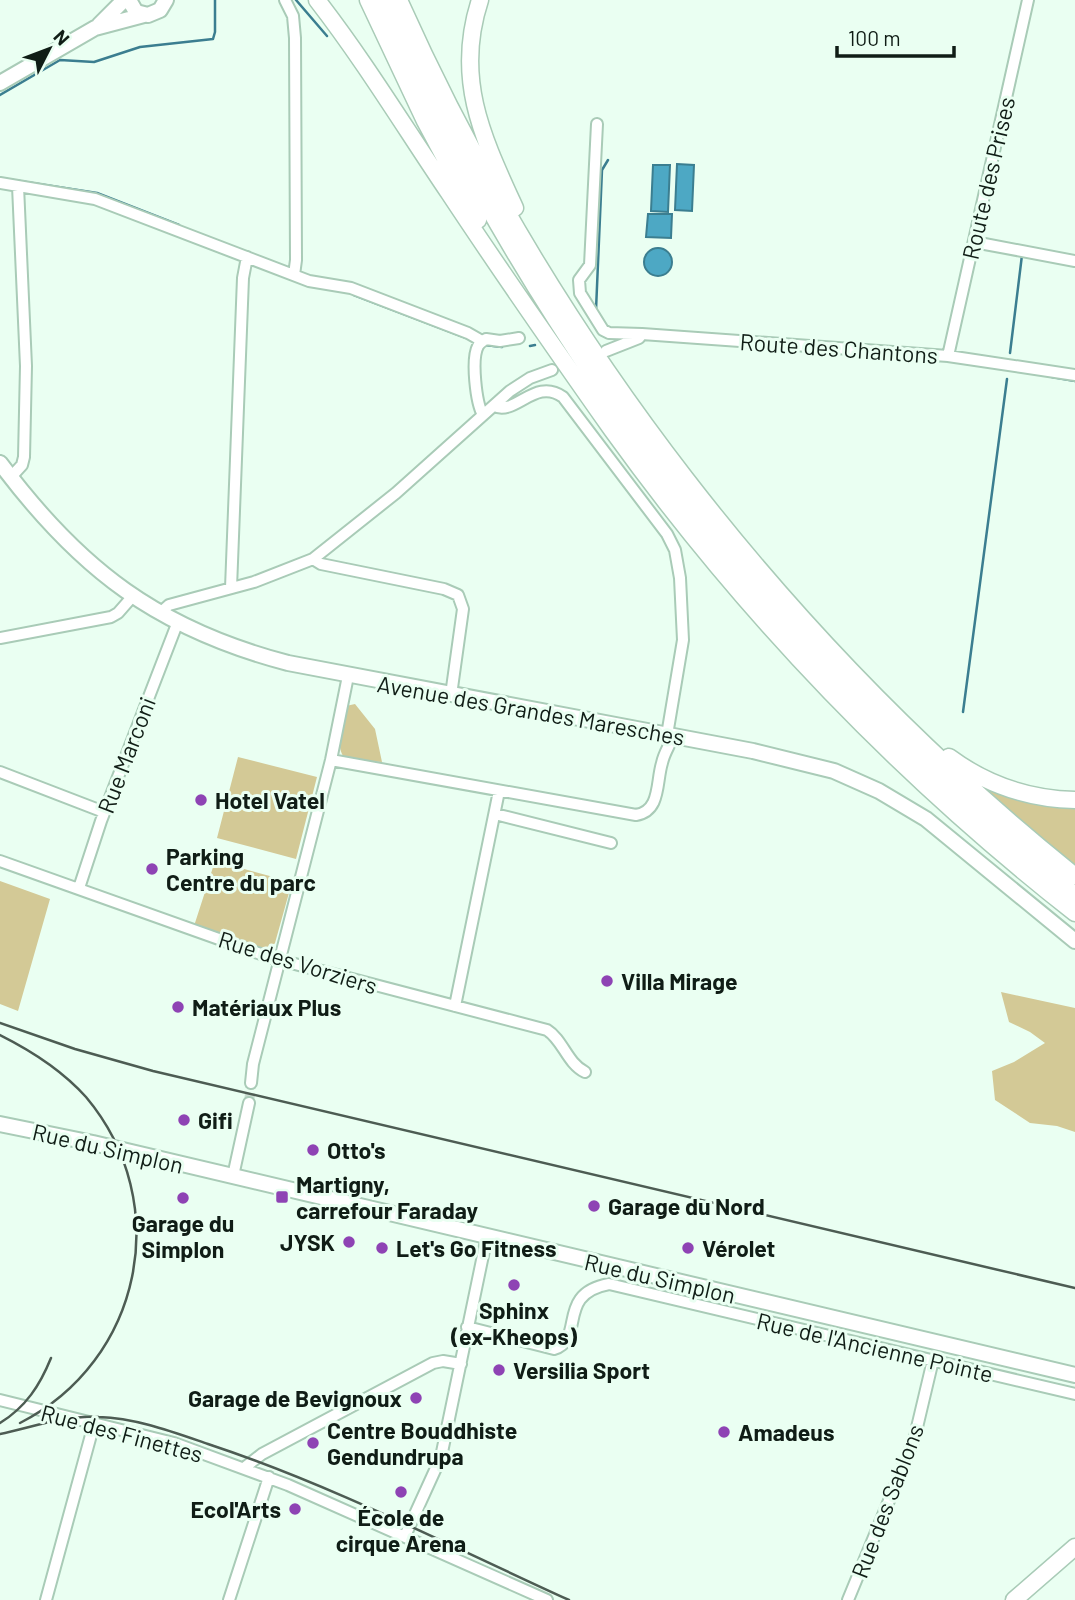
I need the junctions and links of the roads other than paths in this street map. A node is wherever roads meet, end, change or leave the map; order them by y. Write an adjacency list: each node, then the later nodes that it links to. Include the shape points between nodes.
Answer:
1 (126, 0): 10 (main road); 11 (main road)
2 (166, 0): 10 (main road, via 158,12)
3 (285, 0): 19 (street, via 293,16 295,38)
4 (317, 0): 28 (highway)
5 (368, 0): 28 (highway, via 479,221)
6 (383, 0): 53 (highway, via 441,123 518,262 667,481 772,608 859,702 969,806)
7 (399, 0): 20 (highway, via 485,174)
8 (480, 0): 20 (highway, via 470,57 478,120 519,216)
9 (1028, 0): 16 (street, Route des Prises)
10 (144, 15): 11 (main road)
11 (95, 28): 12 (main road)
12 (0, 83)
13 (597, 124): 21 (street, via 590,265 579,280 580,293 604,330)
14 (0, 183): 15 (street)
15 (18, 186): 17 (street, via 95,199); 32 (street, via 26,366 24,457)
16 (974, 242): 18 (street); 25 (street, Route des Prises)
17 (247, 257): 19 (street); 34 (street)
18 (1075, 261)
19 (293, 275): 23 (street, via 351,288)
20 (580, 328): 41 (highway, via 654,436 728,530)
21 (642, 334): 24 (street, Route des Chantons); 25 (street, Route des Chantons)
22 (519, 338): 23 (street)
23 (482, 341): 30 (street, via 475,366)
24 (606, 351)
25 (948, 356): 27 (street, Route des Chantons)
26 (552, 370): 29 (street, via 515,387)
27 (1075, 375)
28 (591, 400): 54 (highway, via 710,557 814,675 923,783)
29 (494, 406): 30 (street); 42 (street, via 503,408 544,391 564,397 670,539 680,570 683,640)
30 (483, 415): 33 (street, via 396,493)
31 (0, 463): 32 (main road, Avenue des Grandes Maresches)
32 (11, 477): 35 (main road, Avenue des Grandes Maresches, via 66,542)
33 (313, 558): 34 (street); 40 (street, via 321,564 458,595 463,604)
34 (231, 588): 36 (street, via 169,605)
35 (131, 597): 36 (main road, Avenue des Grandes Maresches); 38 (street, via 111,617)
36 (160, 613): 37 (main road, Avenue des Grandes Maresches)
37 (177, 624): 39 (main road, Avenue des Grandes Maresches, via 252,654); 47 (street, Rue Marconi)
38 (0, 638)
39 (348, 676): 40 (main road, Avenue des Grandes Maresches); 43 (street)
40 (451, 695): 42 (main road, Avenue des Grandes Maresches)
41 (888, 707): 46 (highway, via 940,751 986,780 1031,796); 51 (highway, via 972,789)
42 (670, 736): 45 (street, via 653,804 640,814); 55 (main road, Avenue des Grandes Maresches, via 808,763 879,790 926,819)
43 (331, 760): 45 (street); 56 (street)
44 (0, 772): 47 (street)
45 (499, 791): 48 (street)
46 (1075, 800)
47 (104, 812): 52 (street, Rue Marconi)
48 (495, 814): 49 (street); 57 (street)
49 (611, 843)
50 (0, 861): 52 (street, Rue des Vorziers)
51 (1075, 876)
52 (79, 888): 56 (street, Rue des Vorziers)
53 (1075, 895)
54 (1075, 913)
55 (1075, 941)
56 (280, 960): 57 (street, Rue des Vorziers); 59 (street)
57 (455, 1006): 58 (street, Rue des Vorziers, via 551,1032)
58 (585, 1072)
59 (251, 1083)
60 (249, 1103): 62 (street)
61 (0, 1124): 62 (main road, Rue du Simplon)
62 (233, 1176): 63 (main road, Rue du Simplon)
63 (487, 1236): 64 (street); 67 (main road, Rue du Simplon)
64 (467, 1327): 65 (street, Rue de l'Ancienne Pointe, via 554,1349 562,1347 575,1305 595,1287 609,1284); 66 (street)
65 (933, 1360): 68 (street, Rue de l'Ancienne Pointe); 81 (street, Rue des Sablons, via 914,1440)
66 (460, 1364): 73 (street, via 433,1363); 75 (street, via 441,1457)
67 (1075, 1375)
68 (1075, 1394)
69 (0, 1400): 70 (street, Rue des Finettes)
70 (94, 1424): 71 (street, Rue des Finettes); 72 (street)
71 (122, 1431): 72 (street, via 101,1435); 73 (street, Rue des Finettes, via 174,1443)
72 (85, 1452): 78 (street)
73 (244, 1468): 74 (street, Rue des Finettes)
74 (269, 1477): 75 (street, Rue des Finettes); 79 (street)
75 (405, 1536): 80 (street, Rue des Finettes)
76 (1075, 1547): 82 (highway)
77 (1075, 1561): 83 (highway)
78 (46, 1600)
79 (229, 1600)
80 (547, 1600)
81 (848, 1600)
82 (1014, 1600)
83 (1031, 1600)

